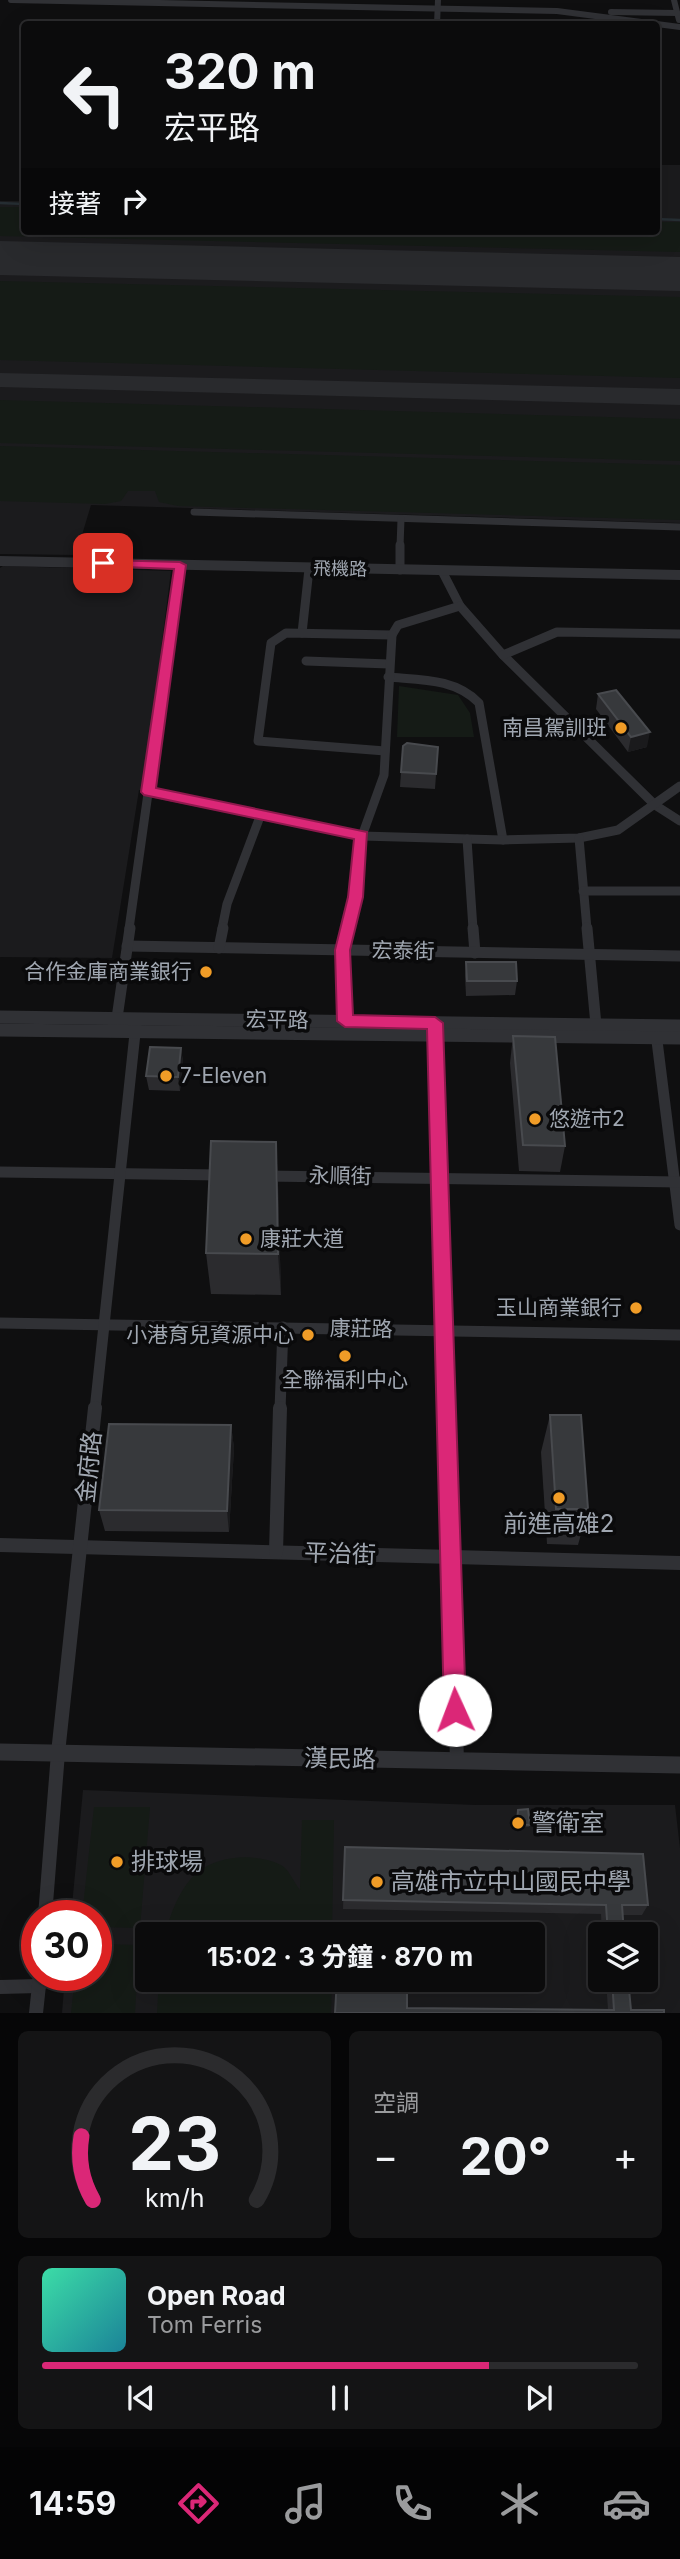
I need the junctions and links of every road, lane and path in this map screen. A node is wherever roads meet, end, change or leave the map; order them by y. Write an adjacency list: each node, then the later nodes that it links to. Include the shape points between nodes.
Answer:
1 (11, 0): 5 (street)
2 (438, 0): 7 (street)
3 (556, 0): 9 (street)
4 (674, 0): 8 (street)
5 (84, 1): 6 (street)
6 (270, 3): 7 (street)
7 (438, 8): 9 (street); 10 (street)
8 (678, 9): 9 (street); 13 (street)
9 (556, 11): 11 (street)
10 (437, 21)
11 (639, 21)
12 (660, 24): 13 (street)
13 (680, 26)
14 (194, 512): 15 (street)
15 (401, 519): 16 (street); 20 (street)
16 (680, 527)
17 (0, 561): 18 (street, 飛機路)
18 (180, 565): 19 (street, 飛機路); 33 (street)
19 (309, 569): 20 (street, 飛機路); 24 (street)
20 (400, 570): 21 (street, 飛機路)
21 (442, 571): 22 (street, 飛機路); 23 (street)
22 (680, 575)
23 (460, 606): 26 (street, via 398,625); 27 (street)
24 (302, 633): 26 (street); 31 (street, via 278,635 271,643 258,741)
25 (680, 634): 27 (street, via 557,632)
26 (393, 635): 29 (street)
27 (503, 656): 34 (street)
28 (306, 661): 29 (street)
29 (389, 664): 30 (street)
30 (388, 677): 31 (street); 40 (street, via 456,687 471,692 479,703)
31 (385, 751): 37 (street, via 384,775)
32 (680, 786): 34 (street)
33 (149, 792): 35 (street); 43 (street)
34 (655, 805): 36 (street); 38 (street, via 618,830)
35 (261, 814): 37 (street); 44 (street, via 227,904)
36 (680, 821)
37 (362, 836): 39 (street); 45 (street)
38 (579, 838): 40 (street); 41 (street)
39 (467, 839): 40 (street); 46 (street)
40 (503, 840)
41 (583, 891): 42 (street); 47 (street)
42 (680, 891)
43 (127, 946): 44 (street, 宏泰街); 50 (street)
44 (219, 948): 45 (street, 宏泰街)
45 (343, 950): 46 (street, 宏泰街); 52 (street)
46 (475, 953): 47 (street, 宏泰街)
47 (589, 955): 48 (street, 宏泰街); 53 (street)
48 (680, 956)
49 (0, 1017): 50 (street, 宏平路)
50 (117, 1018): 51 (street, 宏平路)
51 (137, 1018): 52 (street, 宏平路); 57 (street, 金府路)
52 (345, 1021): 56 (street, 宏平路); 59 (street)
53 (596, 1026): 56 (street, 宏平路); 58 (street, 宏平路)
54 (680, 1026): 58 (street, 宏平路)
55 (0, 1030): 57 (street, 宏平路)
56 (435, 1030): 58 (street, 宏平路); 59 (street, 宏平路); 65 (street)
57 (135, 1032): 59 (street, 宏平路); 62 (street, 金府路)
58 (656, 1032): 60 (street, 宏平路); 66 (street)
59 (344, 1036)
60 (680, 1038)
61 (0, 1172): 62 (street)
62 (120, 1174): 63 (street); 69 (street, 金府路)
63 (231, 1175)
64 (245, 1175): 65 (street, 永順街)
65 (439, 1177): 66 (street, 永順街); 71 (street)
66 (677, 1182): 67 (street)
67 (680, 1224)
68 (0, 1323): 69 (street, 康莊路)
69 (104, 1324): 70 (street, 康莊路); 74 (street, 金府路)
70 (283, 1327): 71 (street, 康莊路); 75 (street)
71 (444, 1331): 72 (street, 康莊路); 76 (street)
72 (680, 1335)
73 (0, 1545): 74 (street, 平治街)
74 (80, 1547): 75 (street, 平治街); 79 (street, 金府路)
75 (275, 1552): 76 (street, 平治街)
76 (451, 1557): 77 (street, 平治街); 80 (street)
77 (680, 1563)
78 (0, 1752): 79 (street, 漢民路)
79 (58, 1754): 80 (street, 漢民路); 82 (street, 金府路)
80 (457, 1761): 81 (street, 漢民路)
81 (680, 1765)
82 (46, 1900)
83 (21, 1984): 84 (street)
84 (0, 1987)
85 (38, 1991): 86 (street)
86 (36, 2013)

